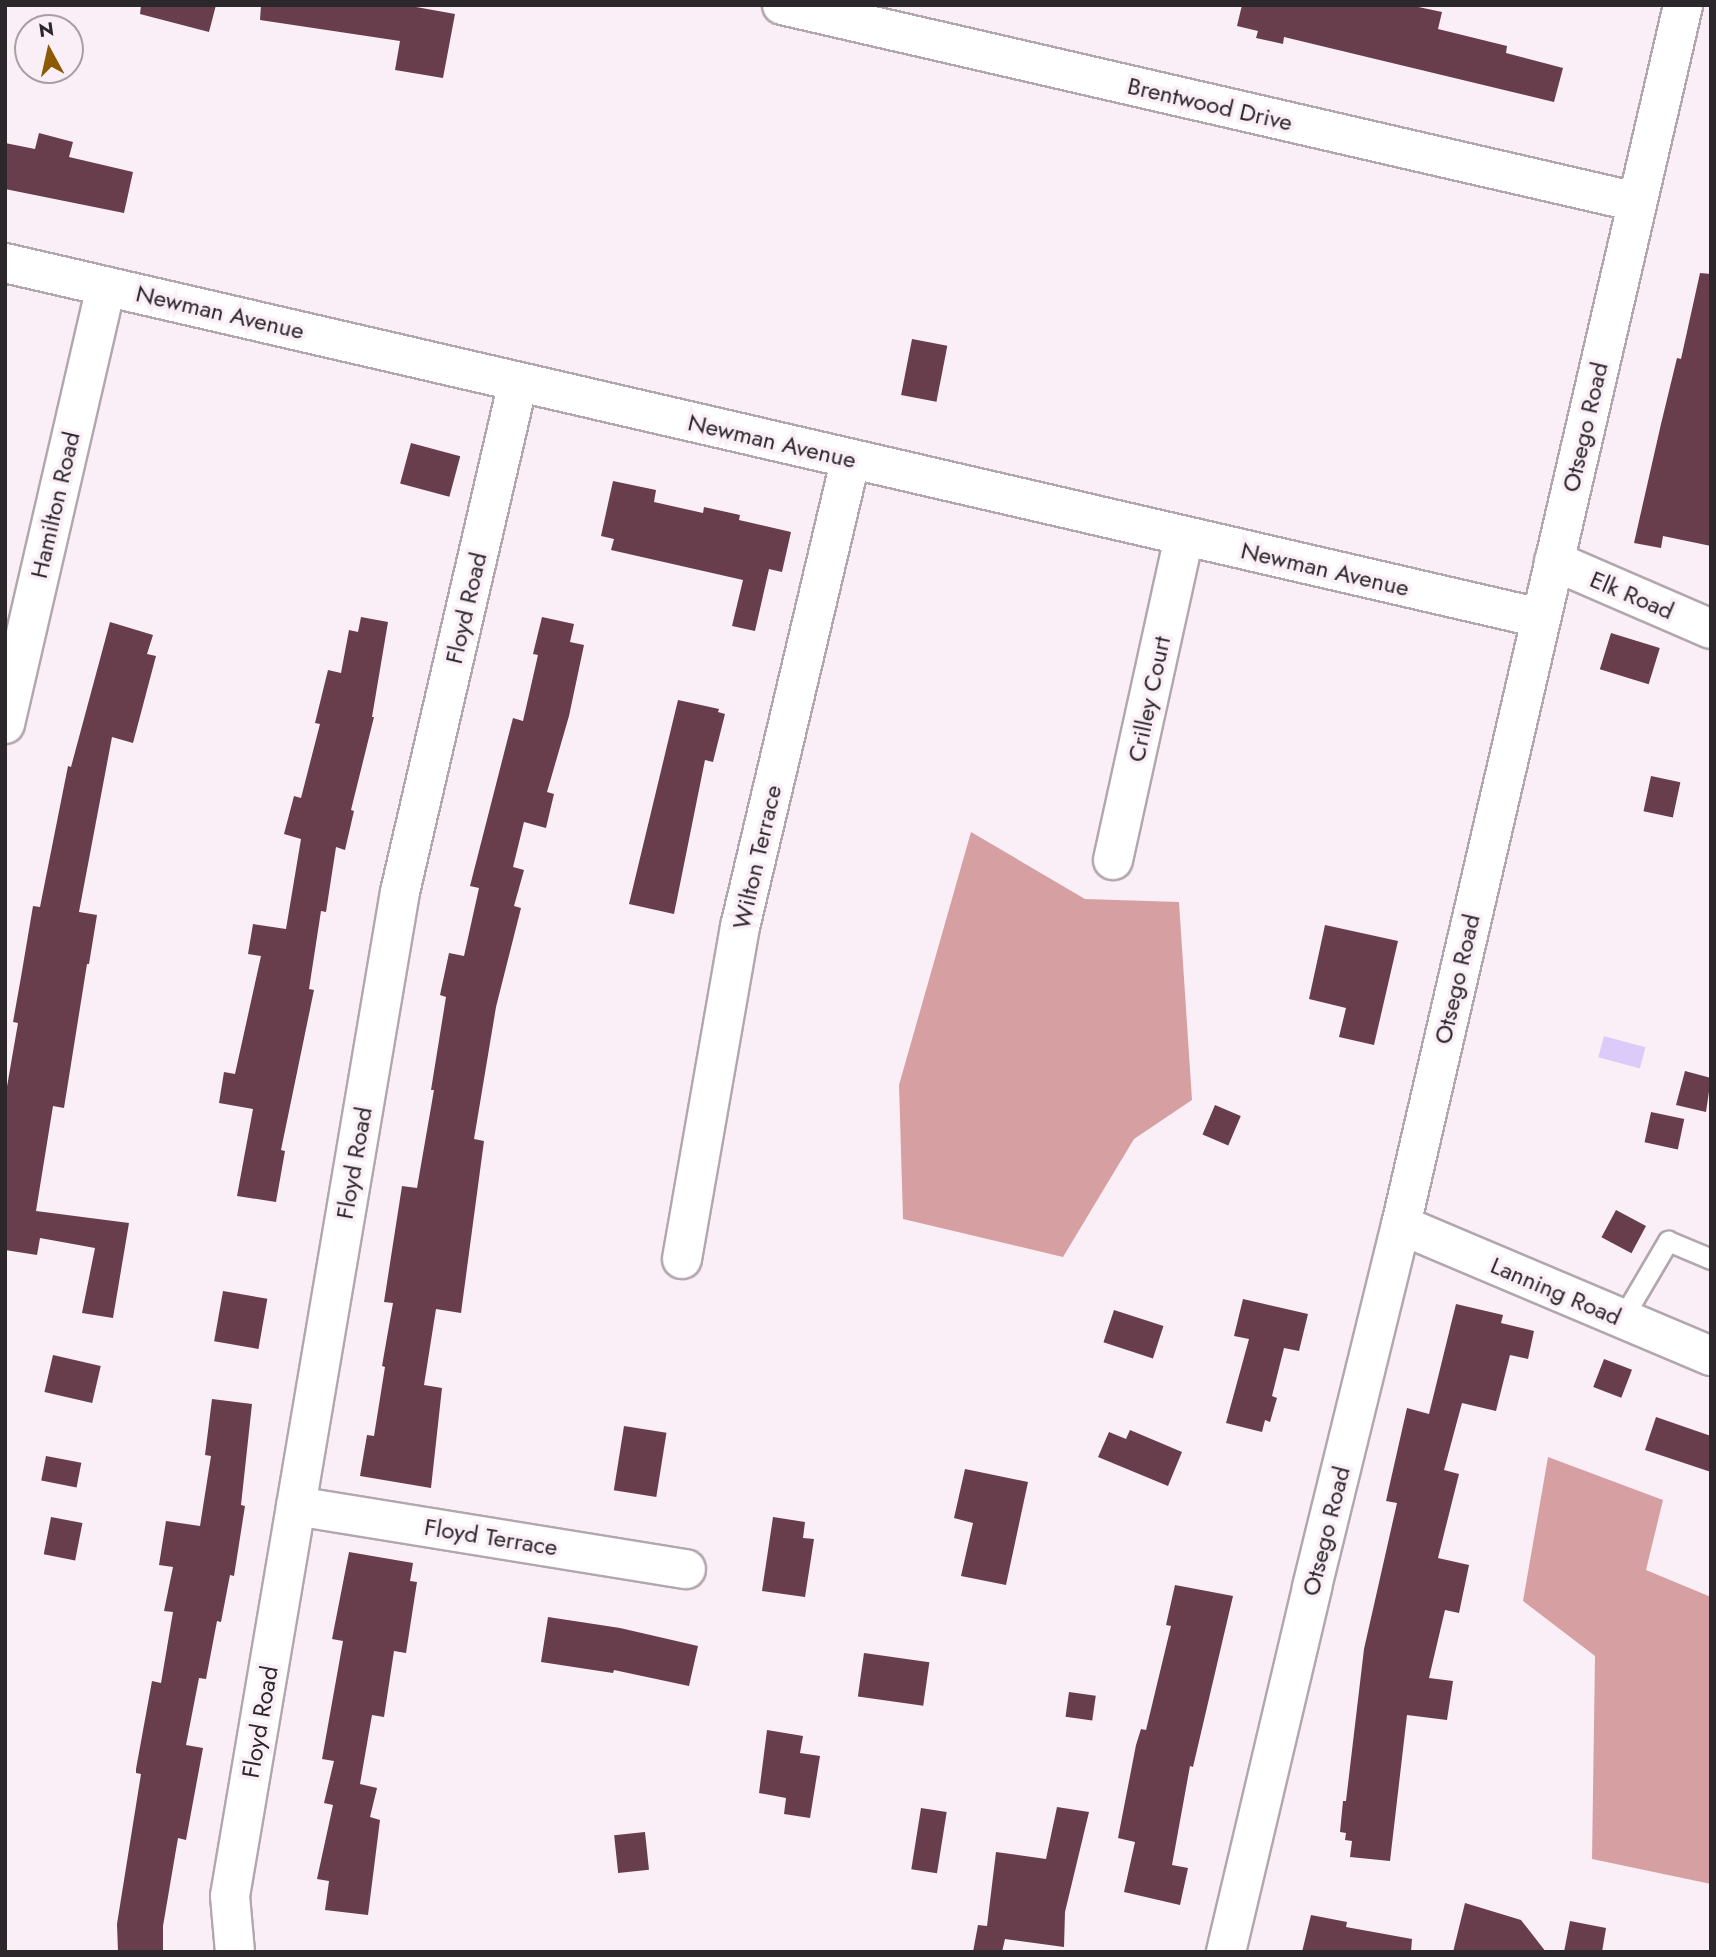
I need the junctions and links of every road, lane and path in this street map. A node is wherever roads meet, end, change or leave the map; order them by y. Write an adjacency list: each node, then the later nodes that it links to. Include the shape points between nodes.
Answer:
1 (782, 5): 3 (street, Brentwood Drive)
2 (1683, 5): 3 (street, Otsego Road)
3 (1637, 202): 9 (street, Otsego Road)
4 (5, 263): 5 (street, Newman Avenue)
5 (106, 286): 6 (street, Newman Avenue); 12 (street, Hamilton Road)
6 (518, 382): 7 (street, Newman Avenue); 19 (street, Floyd Road, via 400,892)
7 (851, 459): 8 (street, Newman Avenue); 15 (street, Wilton Terrace, via 740,927)
8 (1184, 537): 10 (street, Newman Avenue); 13 (street, Crilley Court)
9 (1554, 561): 10 (street, Otsego Road); 11 (street, Elk Road)
10 (1540, 618): 14 (street, Otsego Road)
11 (1711, 629)
12 (5, 724)
13 (1113, 860)
14 (1401, 1225): 17 (street, Lanning Road); 22 (street, Otsego Road)
15 (682, 1259)
16 (1711, 1259): 17 (lane, via 1668,1241)
17 (1622, 1319): 18 (street, Lanning Road)
18 (1711, 1356)
19 (296, 1506): 20 (street, Floyd Terrace); 21 (street, Floyd Road, via 230,1896)
20 (686, 1569)
21 (235, 1952)
22 (1227, 1952)

